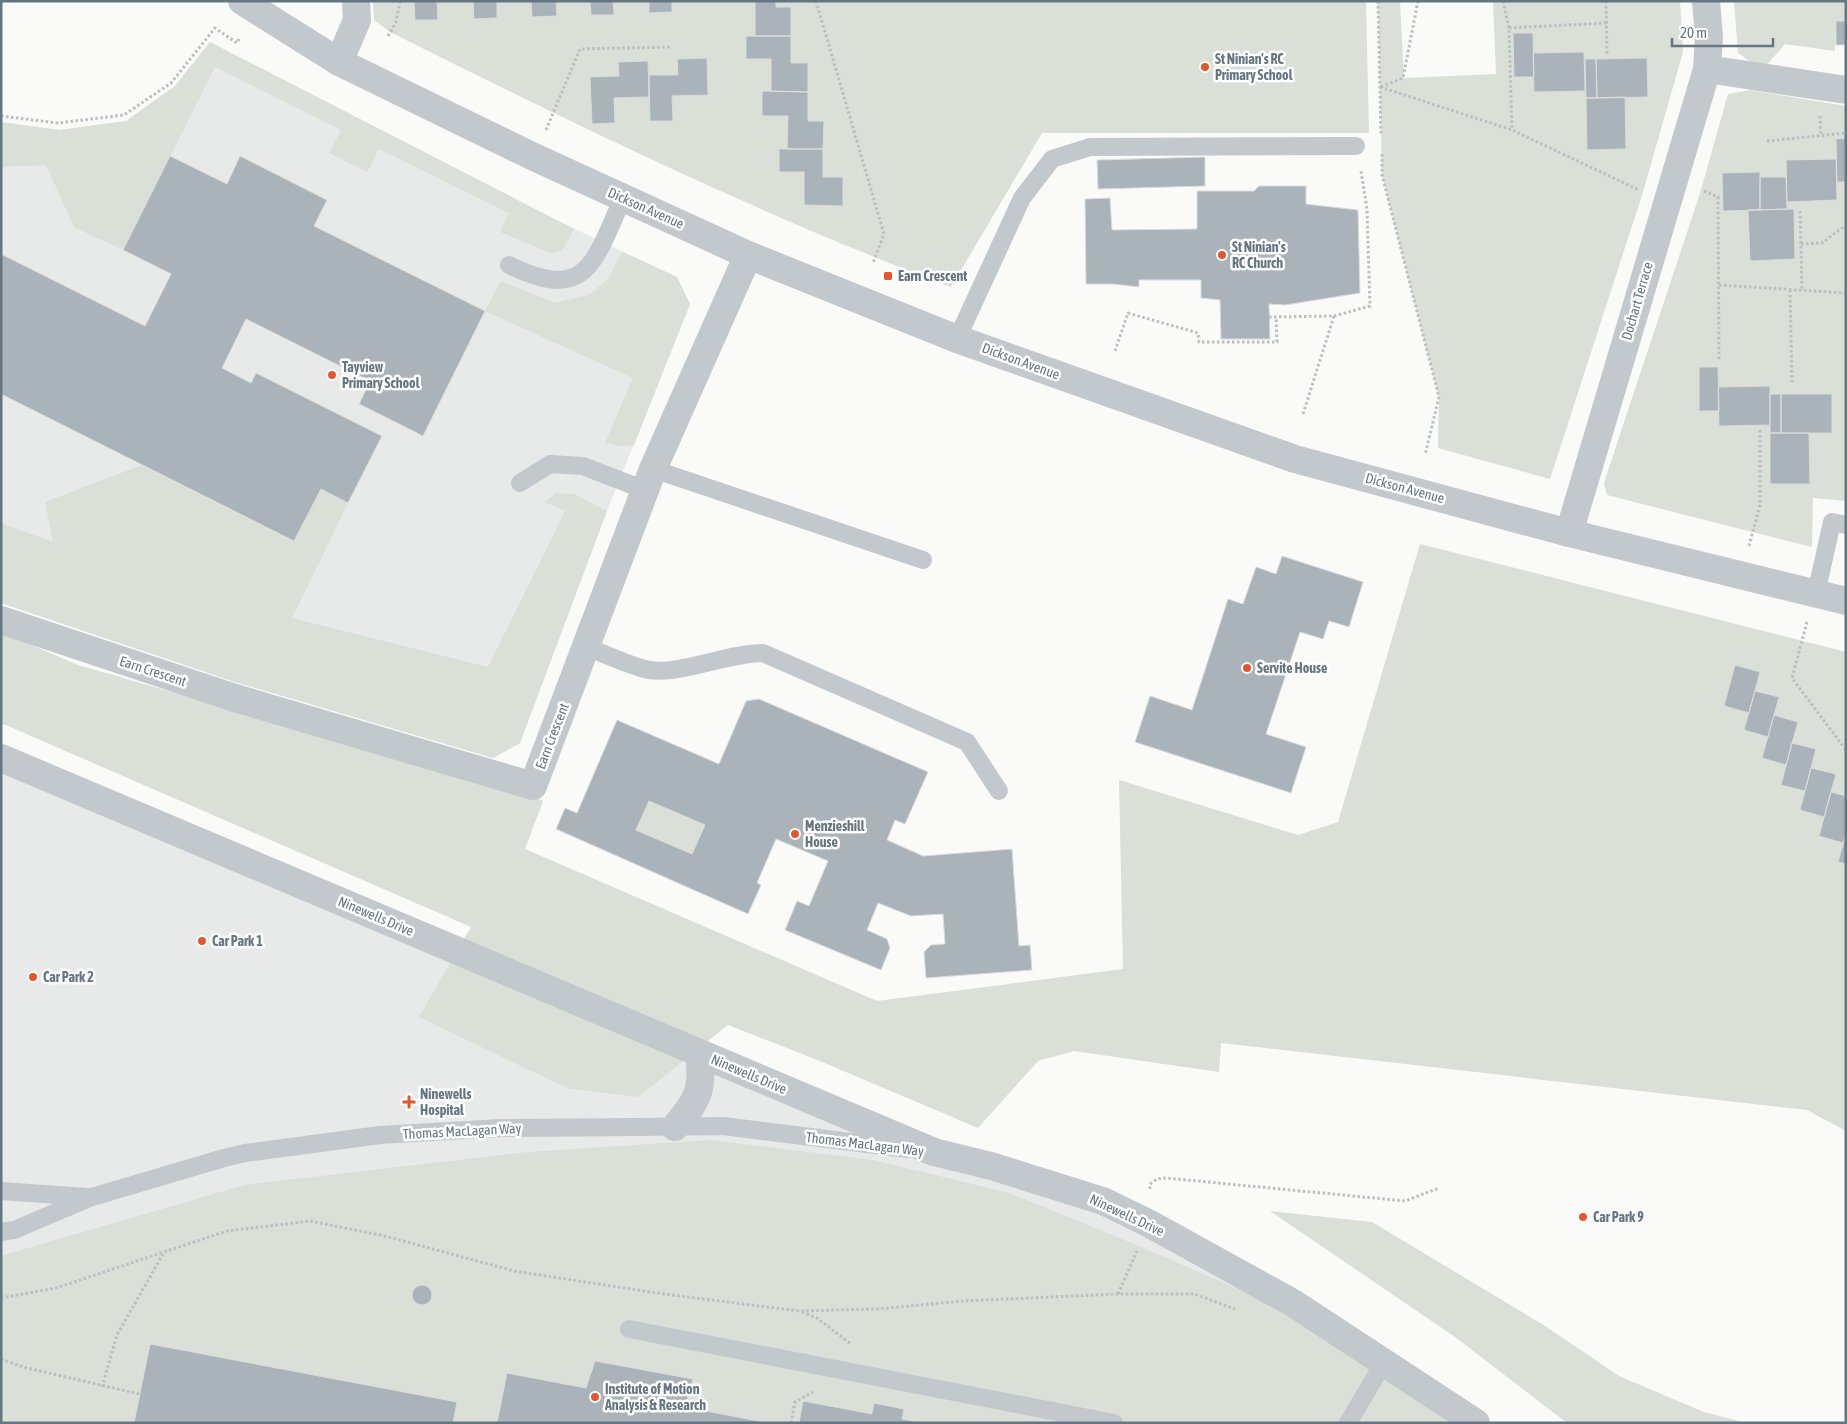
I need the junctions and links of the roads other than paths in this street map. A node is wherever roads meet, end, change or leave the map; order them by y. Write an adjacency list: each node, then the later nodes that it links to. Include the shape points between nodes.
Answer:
1 (356, 1): 4 (street, via 357,20)
2 (1706, 1): 5 (street, Dochart Terrace)
3 (249, 6): 4 (street, Dickson Avenue)
4 (339, 62): 8 (street, Dickson Avenue)
5 (1707, 70): 6 (street); 15 (street, Dochart Terrace)
6 (1846, 90)
7 (1356, 146): 11 (lane, via 1090,147 1052,159 1022,198)
8 (623, 198): 9 (street, Dickson Avenue); 10 (lane, via 588,269 563,282 532,277)
9 (748, 255): 11 (street, Dickson Avenue); 12 (street, Earn Crescent)
10 (509, 265)
11 (957, 339): 15 (street, Dickson Avenue, via 1295,459)
12 (649, 480): 13 (lane, via 583,466 550,464); 16 (lane); 20 (street, Earn Crescent)
13 (520, 483)
14 (1846, 525): 17 (lane, via 1832,522)
15 (1569, 533): 17 (street, Dickson Avenue)
16 (923, 560)
17 (1816, 594): 18 (street, Dickson Avenue)
18 (1846, 601)
19 (1, 620): 20 (street, Earn Crescent, via 235,698 533,786)
20 (587, 647): 22 (lane, via 649,670 684,668 742,653 763,653 967,742)
21 (1, 758): 23 (street, Ninewells Drive)
22 (998, 791)
23 (699, 1053): 24 (street, via 702,1076 694,1105); 25 (street, Ninewells Drive)
24 (675, 1127): 25 (lane, Thomas MacLagan Way, via 723,1126); 27 (lane, Thomas MacLagan Way, via 501,1128 380,1135 245,1153)
25 (934, 1152): 30 (street, Ninewells Drive, via 1103,1201 1293,1303)
26 (1, 1191): 27 (lane)
27 (92, 1197): 28 (lane, Thomas MacLagan Way, via 14,1230)
28 (1, 1232)
29 (629, 1330): 31 (lane)
30 (1384, 1362): 32 (lane); 33 (street, Ninewells Drive)
31 (1114, 1423)
32 (1348, 1423)
33 (1476, 1423)

